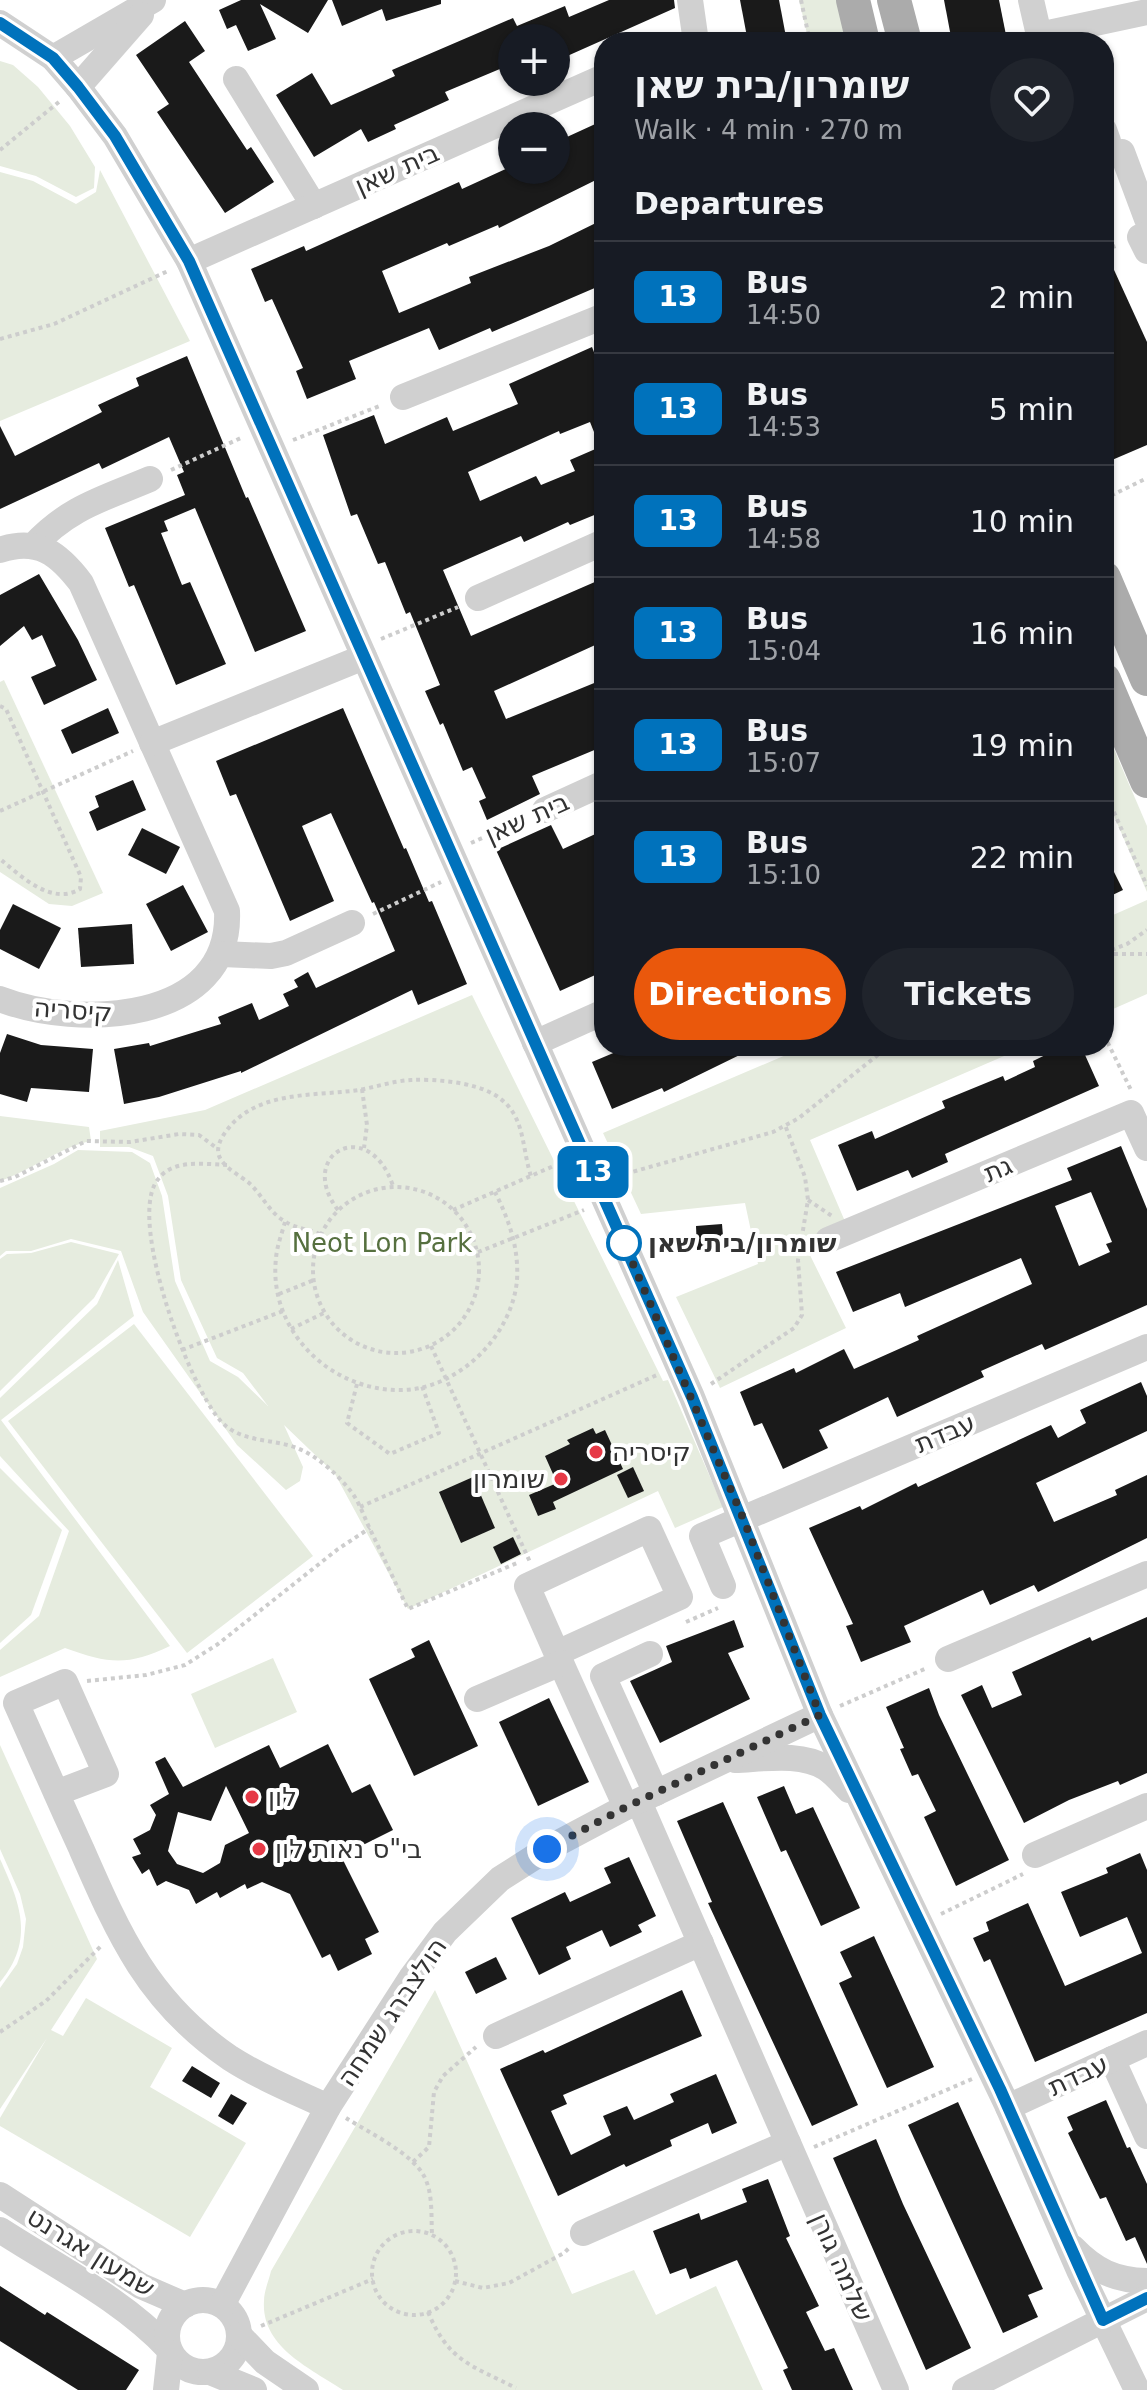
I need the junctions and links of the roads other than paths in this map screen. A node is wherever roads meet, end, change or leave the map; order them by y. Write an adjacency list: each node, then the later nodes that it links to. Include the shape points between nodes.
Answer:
1 (690, 0): 8 (street)
2 (853, 0): 9 (main road)
3 (894, 0): 10 (main road)
4 (1031, 0): 11 (street)
5 (1097, 11): 6 (street); 12 (street)
6 (1147, 12)
7 (0, 23): 13 (street)
8 (695, 32)
9 (861, 32)
10 (902, 32)
11 (1038, 32)
12 (1073, 32)
13 (53, 58): 16 (street); 16 (street, via 153,0)
14 (236, 79): 19 (street)
15 (594, 81): 19 (street, בית שאן)
16 (78, 87): 21 (street, via 115,136)
17 (1114, 146): 18 (street)
18 (1142, 188): 20 (street)
19 (314, 206): 21 (street, בית שאן)
20 (1145, 235)
21 (189, 261): 30 (street)
22 (594, 320): 23 (street)
23 (403, 397)
24 (150, 479): 25 (street, via 69,513)
25 (33, 546): 27 (street); 33 (street, via 56,555 81,583)
26 (594, 546): 28 (street)
27 (0, 550)
28 (478, 598)
29 (1114, 601): 31 (main road)
30 (362, 653): 33 (street); 41 (street)
31 (1147, 679)
32 (1114, 703): 34 (main road)
33 (152, 743): 38 (street, via 227,911)
34 (1147, 781)
35 (594, 788): 36 (street, בית שאן)
36 (545, 810)
37 (352, 923): 38 (street, via 286,953)
38 (222, 954): 39 (street, קיסריה, via 182,994 126,1014 57,1013)
39 (0, 999)
40 (594, 1016): 41 (street)
41 (535, 1043): 45 (street)
42 (1147, 1148): 43 (street, גת, via 1131,1113)
43 (828, 1240)
44 (1147, 1347): 45 (street, עבדת)
45 (743, 1518): 47 (street, עבדת, via 702,1536); 52 (street)
46 (1147, 1574): 50 (street)
47 (723, 1586)
48 (650, 1654): 55 (street, via 603,1676)
49 (559, 1658): 49 (street, via 527,1586 649,1529 680,1597); 51 (street); 55 (street)
50 (948, 1659)
51 (477, 1699)
52 (820, 1715): 53 (street, הולצברג שמחה); 56 (street)
53 (728, 1760): 55 (street, הולצברג שמחה); 56 (street, via 813,1762 827,1768)
54 (56, 1793): 54 (street, via 16,1703 65,1682 106,1774); 63 (street, via 118,1930 168,2005 230,2058)
55 (640, 1801): 59 (street, שלמה גורן); 63 (street, הולצברג שמחה, via 500,1879 445,1932)
56 (863, 1804): 64 (street)
57 (1147, 1806): 58 (street)
58 (1035, 1855)
59 (701, 1943): 60 (street); 66 (street, שלמה גורן)
60 (496, 2036)
61 (1147, 2043): 62 (street, עבדת)
62 (1112, 2059): 64 (street, עבדת); 65 (street)
63 (328, 2107): 74 (street, הולצברג שמחה)
64 (1008, 2107): 70 (street)
65 (1147, 2136)
66 (791, 2150): 69 (street); 82 (street, שלמה גורן)
67 (0, 2195): 73 (street, שמעון אגרנט, via 141,2286)
68 (0, 2230): 77 (street, שמעון אגרנט, via 125,2310)
69 (583, 2233)
70 (1067, 2242): 71 (street, via 1112,2277); 75 (street)
71 (1147, 2281)
72 (1147, 2298): 75 (street)
73 (185, 2305): 74 (street, via 203,2300); 77 (street, via 168,2325)
74 (222, 2305): 76 (street, via 234,2318)
75 (1103, 2320): 83 (street); 84 (street)
76 (239, 2335): 78 (street, via 231,2359); 81 (street, via 265,2362)
77 (169, 2351): 78 (street); 79 (street)
78 (200, 2378): 80 (street)
79 (166, 2390)
80 (254, 2390)
81 (306, 2390)
82 (896, 2390)
83 (965, 2390)
84 (1137, 2390)

